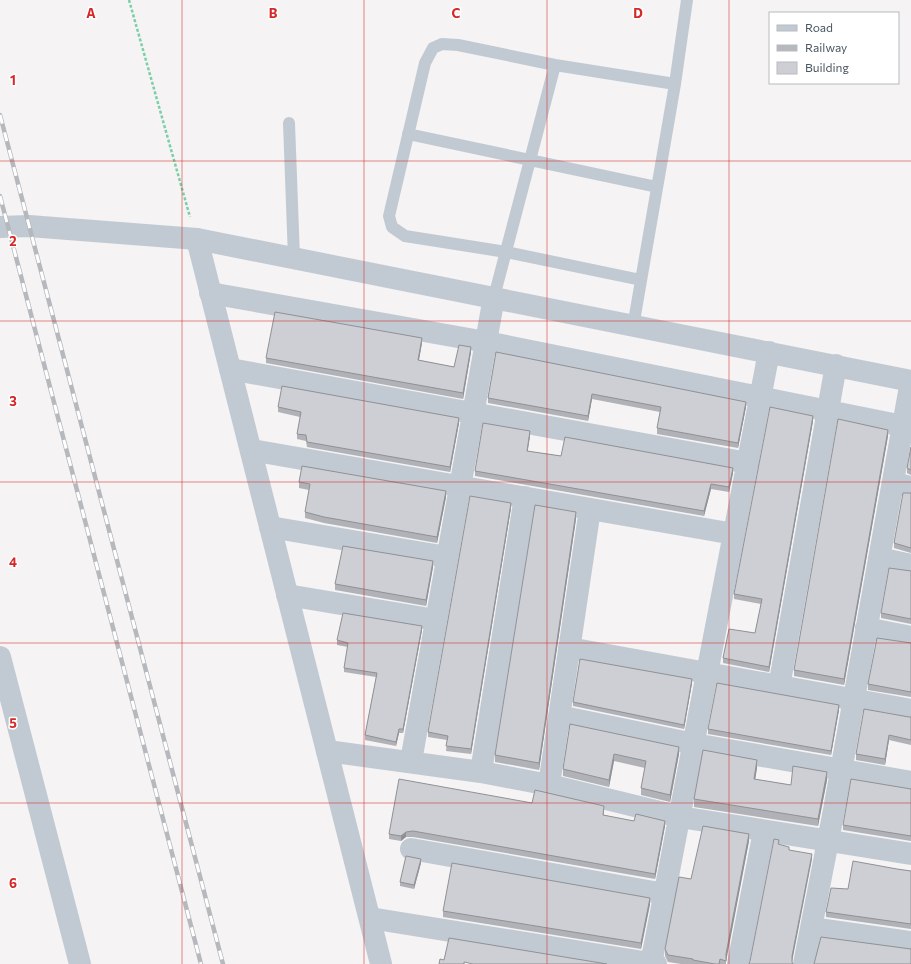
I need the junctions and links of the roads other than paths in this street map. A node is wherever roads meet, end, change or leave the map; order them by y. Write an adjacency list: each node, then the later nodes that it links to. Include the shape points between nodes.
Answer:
1 (687, 0): 3 (lane)
2 (555, 65): 3 (lane); 5 (lane, via 458,45 442,44 433,48 425,63); 6 (lane)
3 (675, 84): 7 (lane)
4 (289, 123): 11 (lane)
5 (408, 134): 6 (lane); 10 (lane, via 388,216 392,228 405,236)
6 (530, 160): 7 (lane); 10 (lane)
7 (657, 187): 12 (lane)
8 (0, 227): 9 (street, via 29,226)
9 (197, 239): 11 (street); 13 (street)
10 (506, 252): 12 (lane); 14 (lane)
11 (294, 258): 14 (street)
12 (641, 280): 15 (lane)
13 (210, 292): 16 (street); 19 (street)
14 (494, 297): 15 (street); 16 (street)
15 (633, 326): 17 (street)
16 (486, 342): 21 (street); 23 (street)
17 (769, 352): 18 (street); 21 (street)
18 (836, 365): 20 (street); 22 (street)
19 (230, 369): 23 (street); 25 (street)
20 (911, 381): 24 (street)
21 (761, 396): 22 (street); 26 (street)
22 (828, 410): 24 (street); 43 (street)
23 (473, 413): 26 (street); 28 (street)
24 (903, 426): 27 (street)
25 (250, 450): 28 (street); 31 (street)
26 (748, 463): 32 (street)
27 (902, 485): 34 (street)
28 (460, 486): 29 (street); 33 (street)
29 (525, 497): 30 (street); 51 (street)
30 (590, 509): 32 (street); 40 (street)
31 (270, 527): 33 (street); 36 (street)
32 (734, 534): 42 (street)
33 (447, 556): 37 (street)
34 (879, 558): 35 (street); 38 (street)
35 (911, 565)
36 (287, 596): 37 (street); 48 (street)
37 (436, 620): 49 (street)
38 (866, 628): 39 (street); 44 (street)
39 (911, 637)
40 (569, 648): 42 (street); 46 (street)
41 (0, 658): 63 (street)
42 (707, 674): 43 (street); 47 (street)
43 (779, 687): 44 (street)
44 (854, 700): 45 (street); 50 (street)
45 (911, 710)
46 (559, 716): 47 (street); 53 (street)
47 (694, 744): 50 (street); 54 (street)
48 (327, 751): 49 (street); 60 (street)
49 (411, 761): 51 (street)
50 (841, 770): 52 (street); 56 (street)
51 (481, 772): 53 (street)
52 (911, 782)
53 (549, 785): 54 (street)
54 (680, 817): 55 (street); 59 (street)
55 (764, 831): 56 (street); 66 (street)
56 (828, 842): 58 (street); 61 (street)
57 (411, 849): 59 (street)
58 (911, 854)
59 (665, 894): 65 (street)
60 (370, 918): 64 (street); 65 (street)
61 (811, 928): 62 (street); 67 (street)
62 (911, 942)
63 (80, 964)
64 (381, 964)
65 (653, 964)
66 (738, 964)
67 (804, 964)

